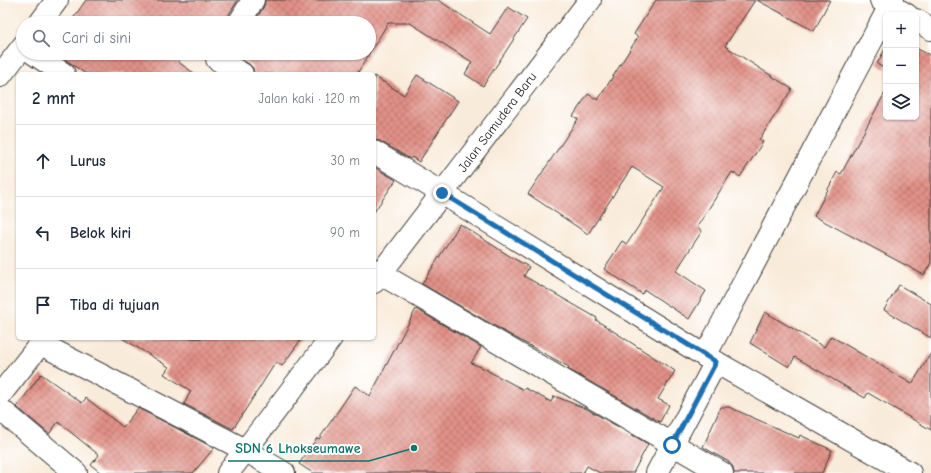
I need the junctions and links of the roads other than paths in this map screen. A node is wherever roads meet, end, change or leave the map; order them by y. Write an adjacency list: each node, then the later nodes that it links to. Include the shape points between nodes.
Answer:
1 (57, 0): 5 (street)
2 (253, 0): 6 (street)
3 (590, 0): 16 (street, Jalan Samudera Baru)
4 (892, 5): 20 (street)
5 (45, 16)
6 (243, 16)
7 (919, 22): 8 (street)
8 (931, 29)
9 (16, 55): 14 (street)
10 (43, 60): 12 (street)
11 (216, 62): 13 (street)
12 (61, 72)
13 (238, 72)
14 (0, 76)
15 (376, 153): 16 (street)
16 (442, 193): 17 (street, Jalan Samudera Baru); 20 (street)
17 (376, 275): 23 (street)
18 (329, 340): 24 (street)
19 (43, 341): 21 (street); 24 (street)
20 (710, 359): 23 (street); 30 (street)
21 (0, 395)
22 (0, 409): 25 (street)
23 (672, 445): 28 (street); 29 (street)
24 (245, 450): 26 (street); 27 (street)
25 (76, 473)
26 (228, 473)
27 (284, 473)
28 (657, 473)
29 (722, 473)
30 (910, 473)

